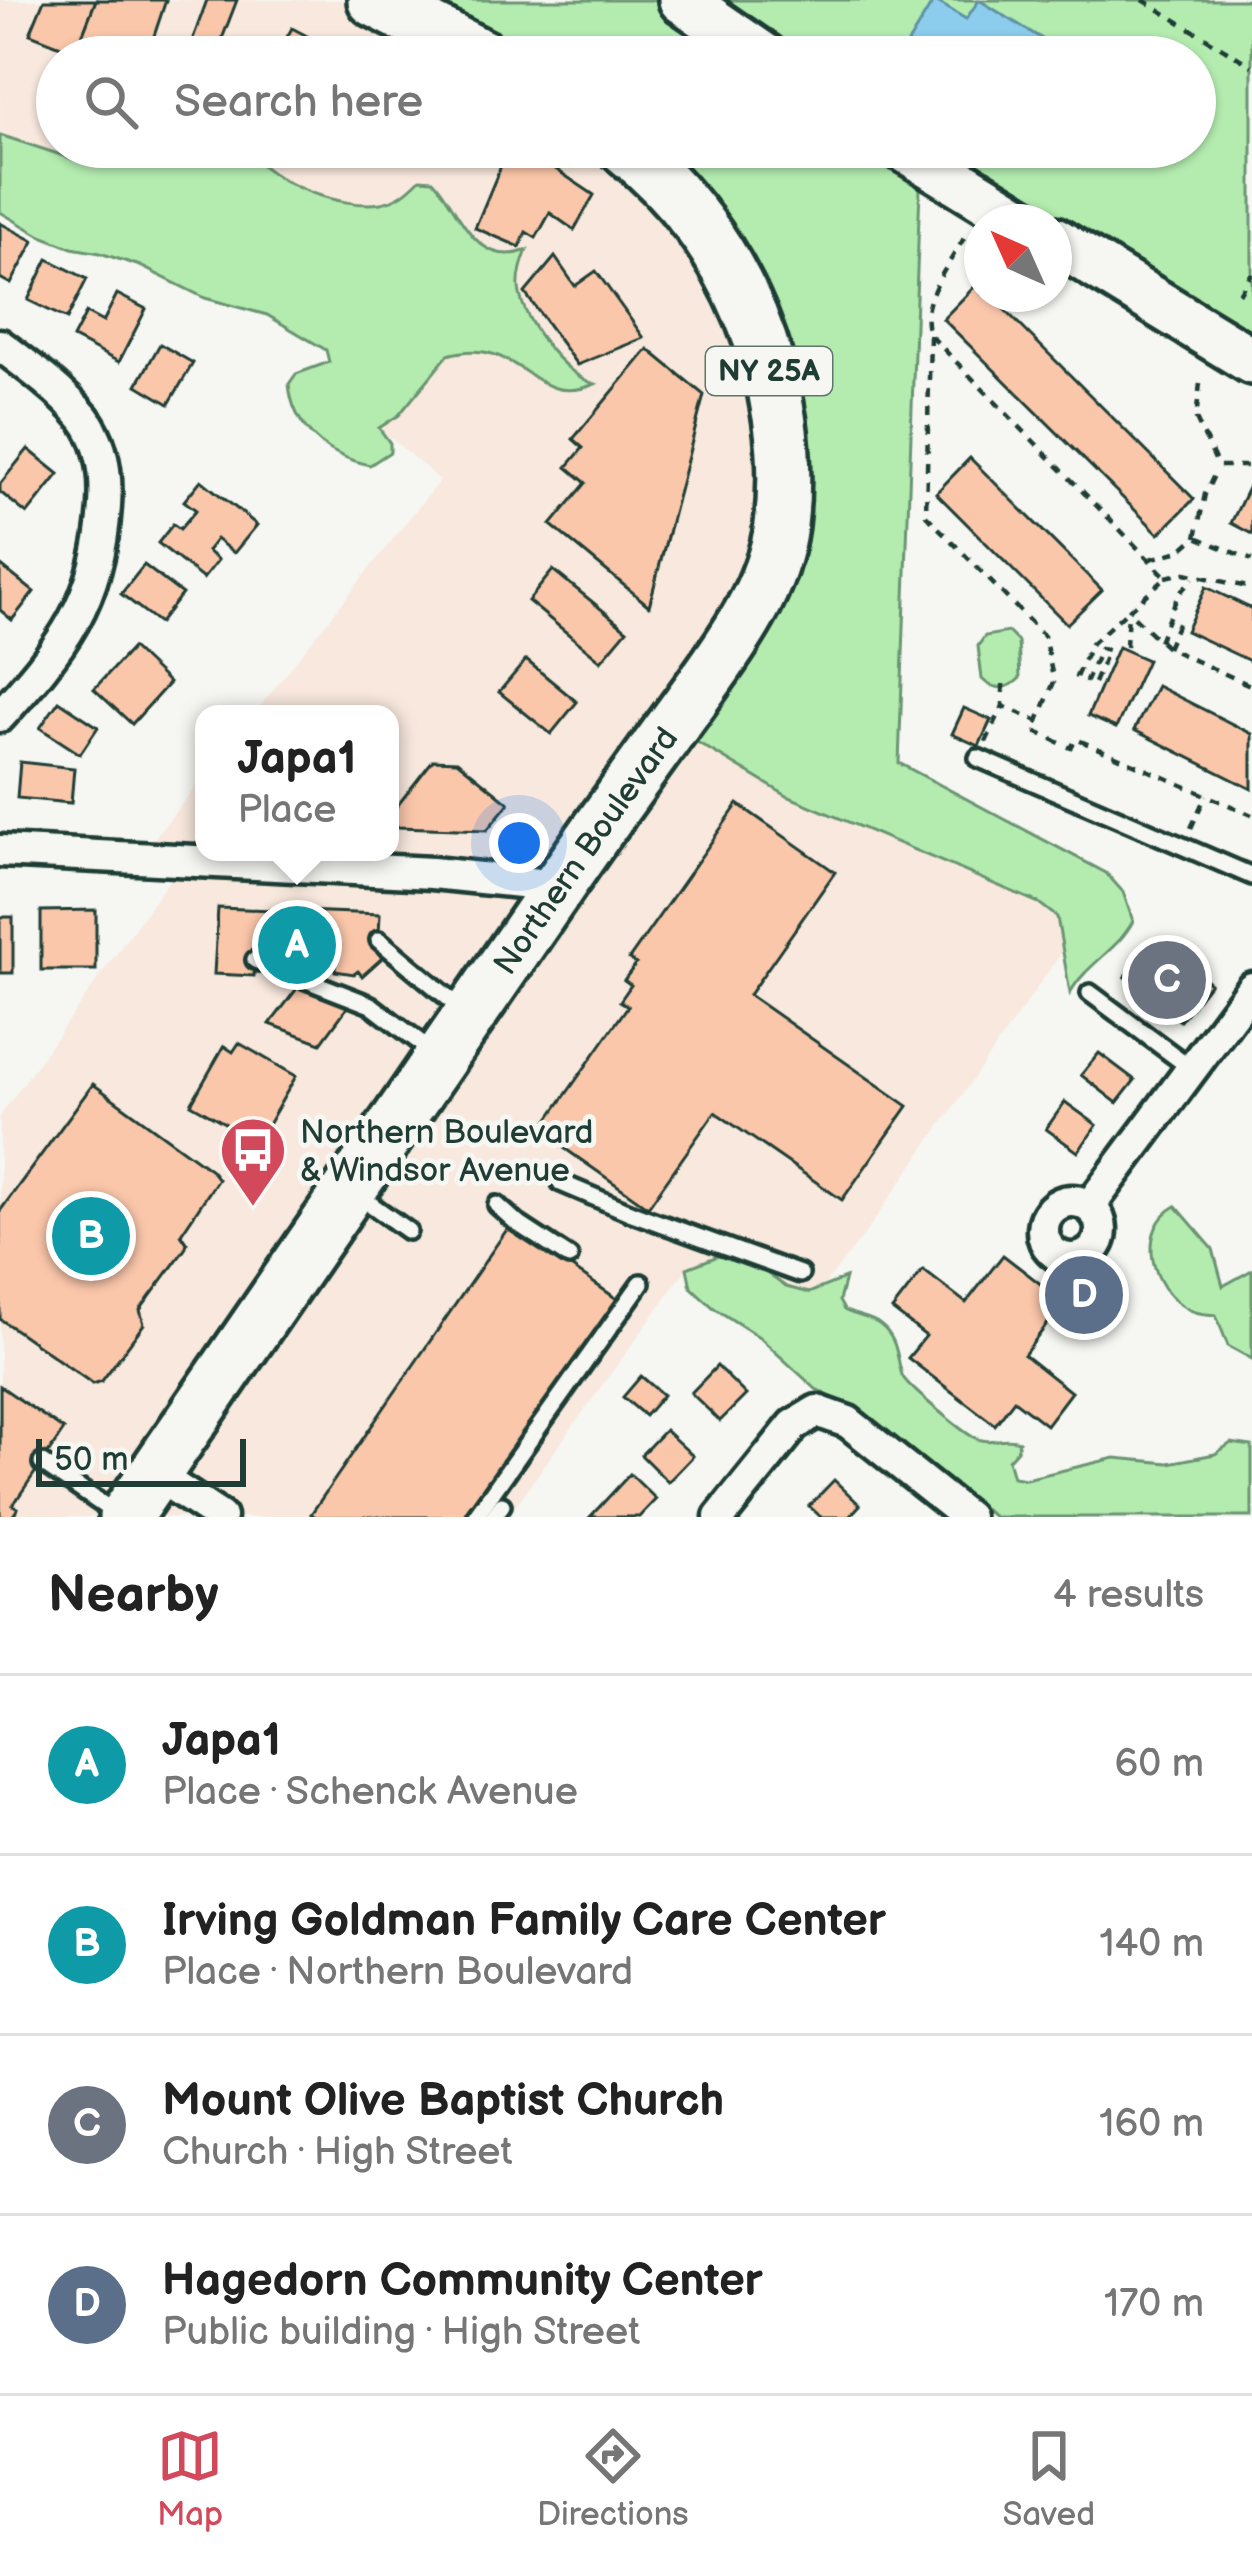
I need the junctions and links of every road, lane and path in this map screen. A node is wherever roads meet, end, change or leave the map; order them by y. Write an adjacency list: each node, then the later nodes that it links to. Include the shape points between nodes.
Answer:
1 (374, 0): 4 (main road)
2 (682, 0): 5 (main road)
3 (1143, 0): 6 (path)
4 (443, 36)
5 (734, 36)
6 (1202, 36)
7 (1216, 44): 8 (path)
8 (1252, 66)
9 (645, 168): 47 (main road, Northern Boulevard / NY 25A, via 717,248 763,346 783,457 781,528 739,633)
10 (936, 168): 11 (main road)
11 (995, 204)
12 (964, 238): 16 (path, via 926,308)
13 (1072, 251): 18 (main road)
14 (1252, 273): 15 (path)
15 (1239, 295)
16 (930, 335): 23 (path); 38 (path, via 926,515 1044,636 1054,682)
17 (0, 345): 37 (street, via 83,418 100,446 106,490 101,557 88,595 59,646)
18 (1252, 361)
19 (1200, 383): 20 (path, via 1196,419)
20 (1218, 466): 21 (path); 22 (path)
21 (1252, 466)
22 (1196, 537): 23 (path); 24 (path)
23 (1150, 559): 26 (path)
24 (1252, 560)
25 (1195, 576): 26 (path); 27 (path); 30 (path)
26 (1166, 577): 28 (path)
27 (1252, 588)
28 (1128, 611): 30 (path); 31 (path); 33 (path, via 1091,644 1076,677 1086,681 1100,648 1108,650)
29 (1178, 622): 32 (path)
30 (1159, 640): 32 (path)
31 (1126, 646)
32 (1167, 648): 35 (path)
33 (1094, 683)
34 (1003, 684): 36 (path)
35 (1252, 686)
36 (1003, 706): 38 (path); 39 (path)
37 (0, 716)
38 (1038, 721): 40 (path, via 1034,730 1071,748 1076,740)
39 (979, 758): 42 (lane)
40 (1205, 795): 41 (path); 42 (path)
41 (1252, 815)
42 (1183, 846): 46 (lane)
43 (0, 851): 44 (street)
44 (195, 861)
45 (196, 861): 47 (street)
46 (1252, 876)
47 (558, 886): 52 (main road, Northern Boulevard / NY 25A)
48 (379, 940): 52 (lane)
49 (255, 961): 53 (lane, via 371,1005)
50 (1252, 988): 54 (street)
51 (1090, 993): 54 (lane)
52 (470, 1016): 53 (main road, Northern Boulevard / NY 25A)
53 (441, 1058): 56 (main road, Northern Boulevard / NY 25A)
54 (1192, 1069): 58 (street)
55 (561, 1183): 61 (lane)
56 (351, 1190): 59 (lane); 64 (main road, Northern Boulevard / NY 25A)
57 (497, 1205): 60 (lane)
58 (1089, 1207)
59 (408, 1231)
60 (569, 1257)
61 (800, 1274)
62 (641, 1283): 67 (lane)
63 (42, 1463): 65 (lane)
64 (155, 1474): 65 (main road, Northern Boulevard / NY 25A); 66 (street)
65 (123, 1517)
66 (220, 1517)
67 (475, 1517)
68 (720, 1517): 69 (street, via 794,1425 817,1411 848,1422)
69 (967, 1517)

